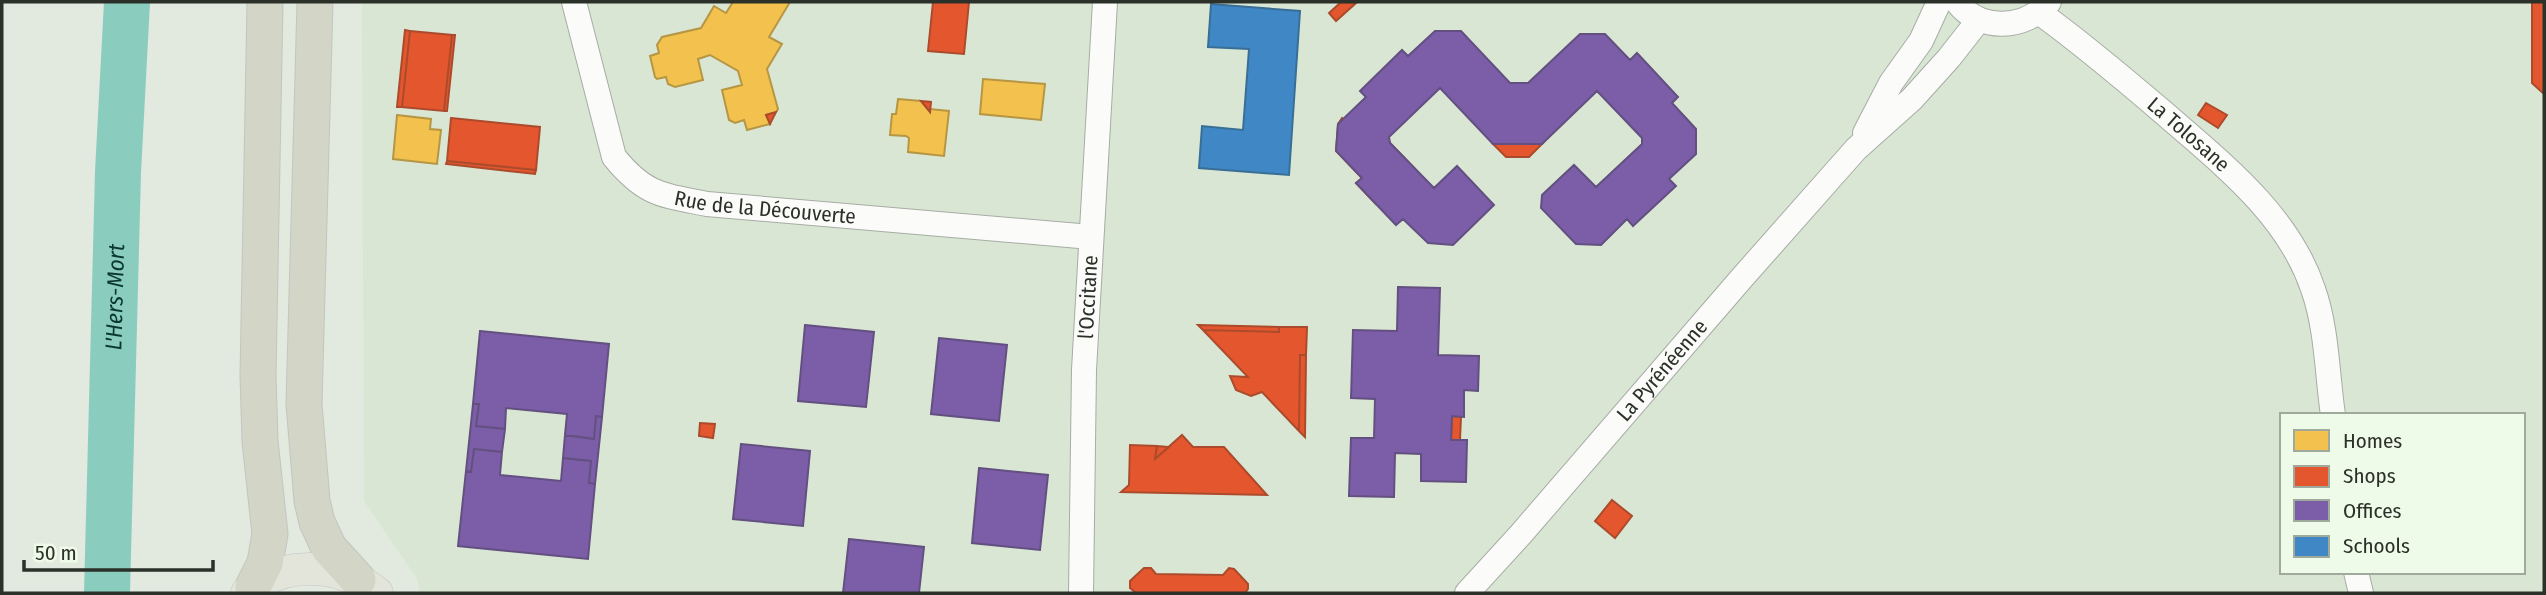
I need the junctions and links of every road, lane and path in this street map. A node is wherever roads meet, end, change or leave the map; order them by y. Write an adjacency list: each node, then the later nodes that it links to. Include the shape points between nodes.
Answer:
1 (265, 2): 15 (highway, via 257,376 270,534 265,563)
2 (315, 2): 14 (highway, via 303,404 317,522 329,548)
3 (573, 2): 10 (street, Rue de la Découverte, via 614,157 649,191 707,204)
4 (1105, 2): 10 (street, l'Occitane)
5 (1939, 2): 9 (street, via 1921,41 1891,83)
6 (1957, 2): 8 (street)
7 (2045, 8): 8 (street, via 2013,25); 11 (street, La Tolosane, via 2231,171 2278,226 2310,281)
8 (1979, 21): 9 (street, via 1912,99)
9 (1856, 149): 17 (street, La Pyrénéenne)
10 (1091, 237): 16 (street, l'Occitane)
11 (2333, 413)
12 (2355, 574): 18 (street)
13 (2356, 574): 19 (street)
14 (368, 587): 15 (main road, via 332,570 305,568 278,574)
15 (250, 590)
16 (1080, 593)
17 (1467, 593)
18 (2353, 593)
19 (2361, 593)

